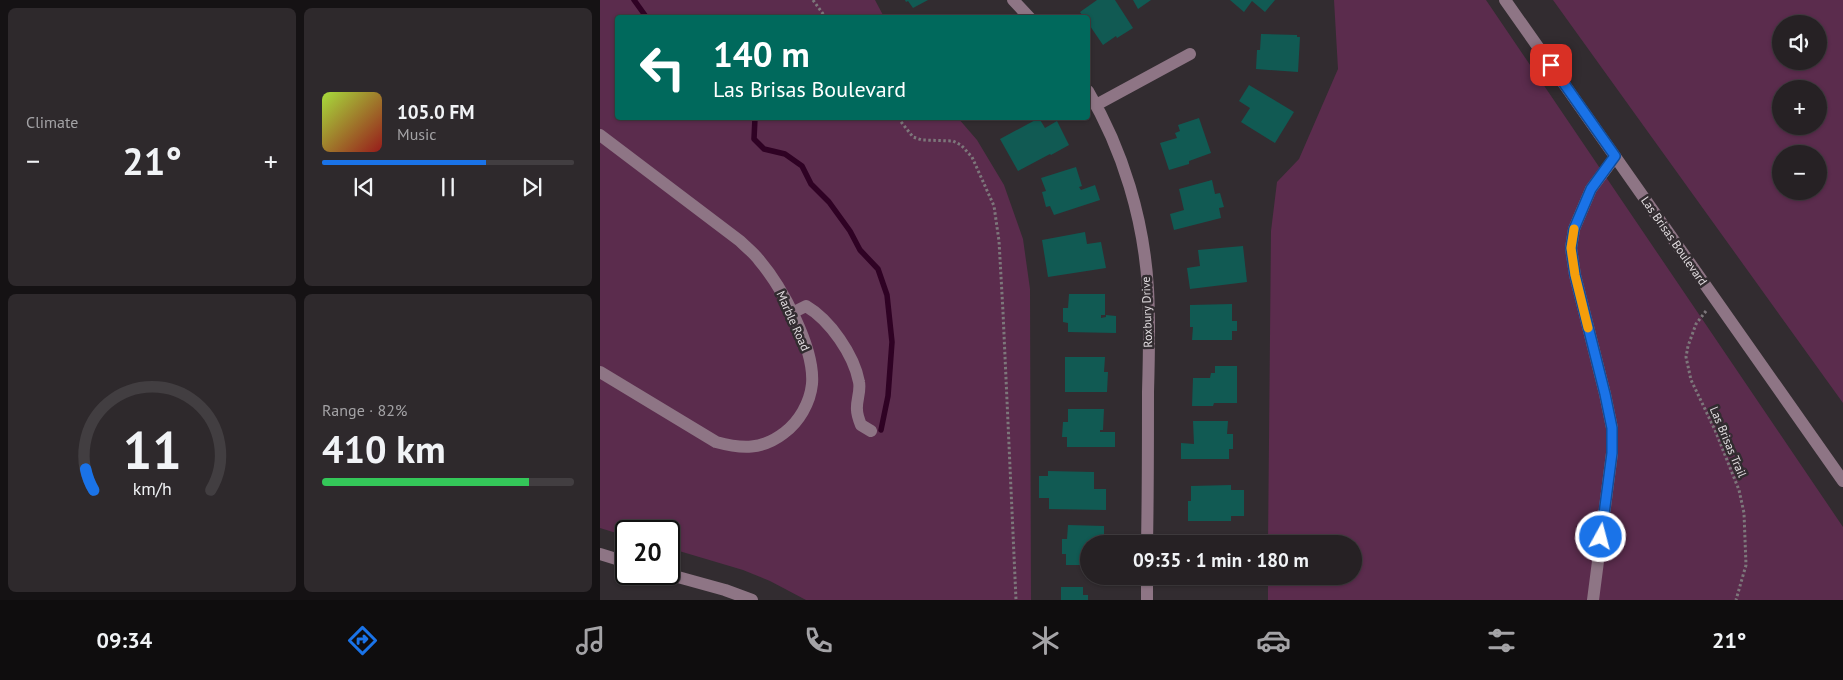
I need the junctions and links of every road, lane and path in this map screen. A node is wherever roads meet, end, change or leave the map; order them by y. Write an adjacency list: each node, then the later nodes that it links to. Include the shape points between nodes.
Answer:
1 (813, 0): 4 (path)
2 (1013, 0): 5 (street)
3 (1505, 0): 11 (street, Las Brisas Boulevard)
4 (824, 15)
5 (1027, 15)
6 (1190, 54): 8 (street)
7 (1090, 94): 8 (street, Roxbury Drive)
8 (1096, 105): 17 (street, Roxbury Drive, via 1130,189 1144,248 1149,311)
9 (900, 120): 23 (path, via 914,137 953,141 961,145 972,156 994,206 1004,330)
10 (600, 135): 13 (street, Marble Road, via 740,241 772,276)
11 (1615, 156): 12 (street, Las Brisas Boulevard); 25 (street, via 1591,189 1574,229 1571,248 1612,428 1612,453)
12 (1717, 302): 16 (street, Las Brisas Boulevard); 26 (path, Las Brisas Trail, via 1696,324 1686,357 1691,380 1739,490 1744,513 1746,565)
13 (792, 313): 14 (street, Marble Road, via 811,366 812,384 808,401 790,429 776,440 757,446 736,448 716,442); 15 (street, via 806,306 819,313 837,335 860,383 856,410 861,425)
14 (600, 372)
15 (871, 431)
16 (1843, 481)
17 (1147, 535)
18 (600, 554): 19 (street)
19 (615, 559)
20 (680, 577): 22 (street)
21 (1147, 585): 24 (street)
22 (752, 600)
23 (1016, 600)
24 (1147, 600)
25 (1593, 600)
26 (1736, 600)

